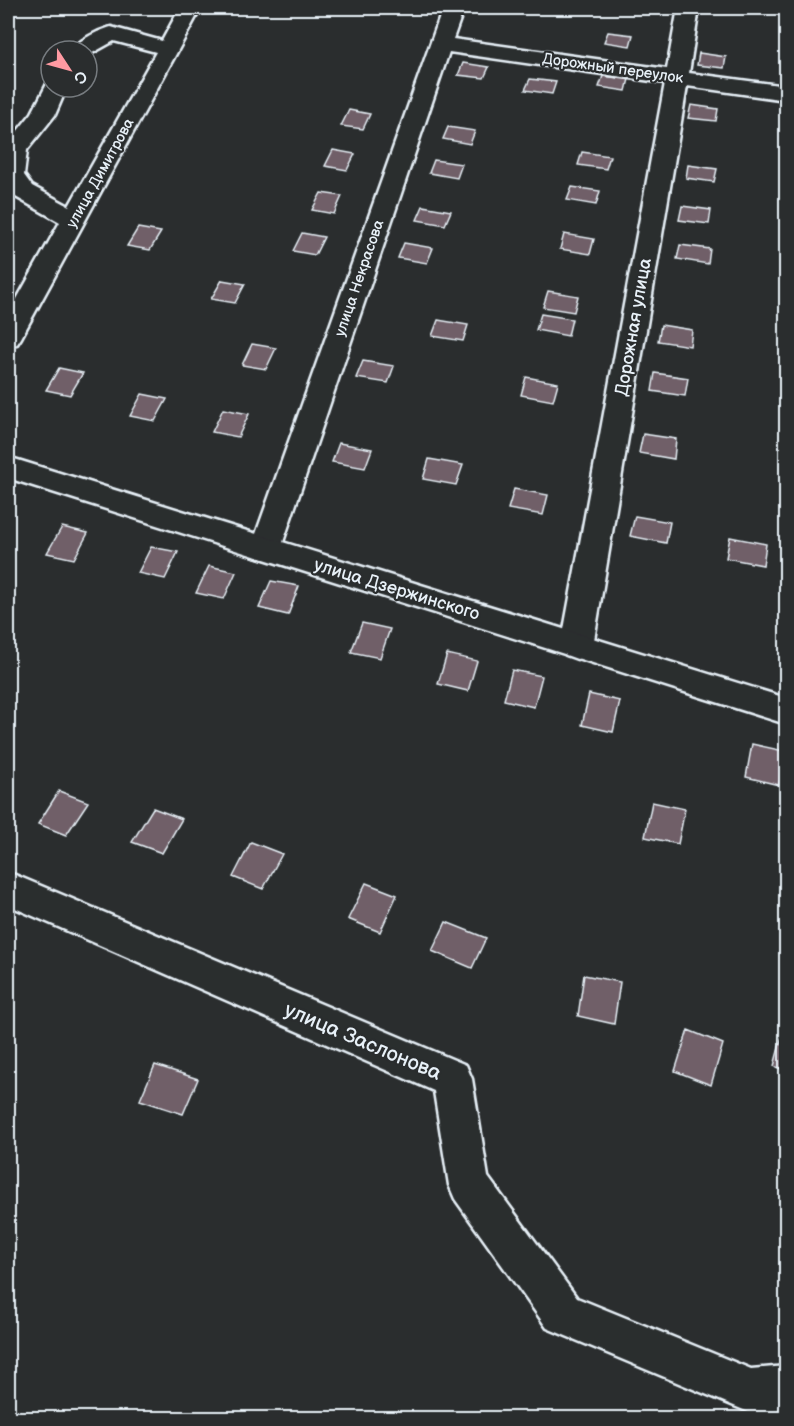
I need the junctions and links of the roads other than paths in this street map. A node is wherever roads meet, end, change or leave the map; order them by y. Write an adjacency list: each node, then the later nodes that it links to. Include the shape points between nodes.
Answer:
1 (190, 8): 6 (street, улица Димитрова)
2 (453, 8): 5 (street, улица Некрасова)
3 (689, 8): 7 (street, Дорожная улица)
4 (95, 39): 6 (street, via 111,25)
5 (440, 44): 7 (street, Дорожный переулок); 15 (street, улица Некрасова)
6 (169, 49): 12 (street, улица Димитрова)
7 (677, 76): 8 (street, Дорожный переулок); 16 (street, Дорожная улица)
8 (786, 93)
9 (50, 99): 10 (street)
10 (43, 115): 11 (street); 12 (street, via 15,148 12,175 23,191)
11 (8, 123)
12 (74, 219): 13 (street, улица Димитрова)
13 (8, 338)
14 (8, 467): 15 (street, улица Дзержинского)
15 (266, 548): 16 (street, улица Дзержинского)
16 (577, 646): 17 (street, улица Дзержинского)
17 (786, 711)
18 (8, 888): 19 (street, улица Заслонова, via 452,1079 469,1185 562,1313 751,1391)
19 (786, 1388)

